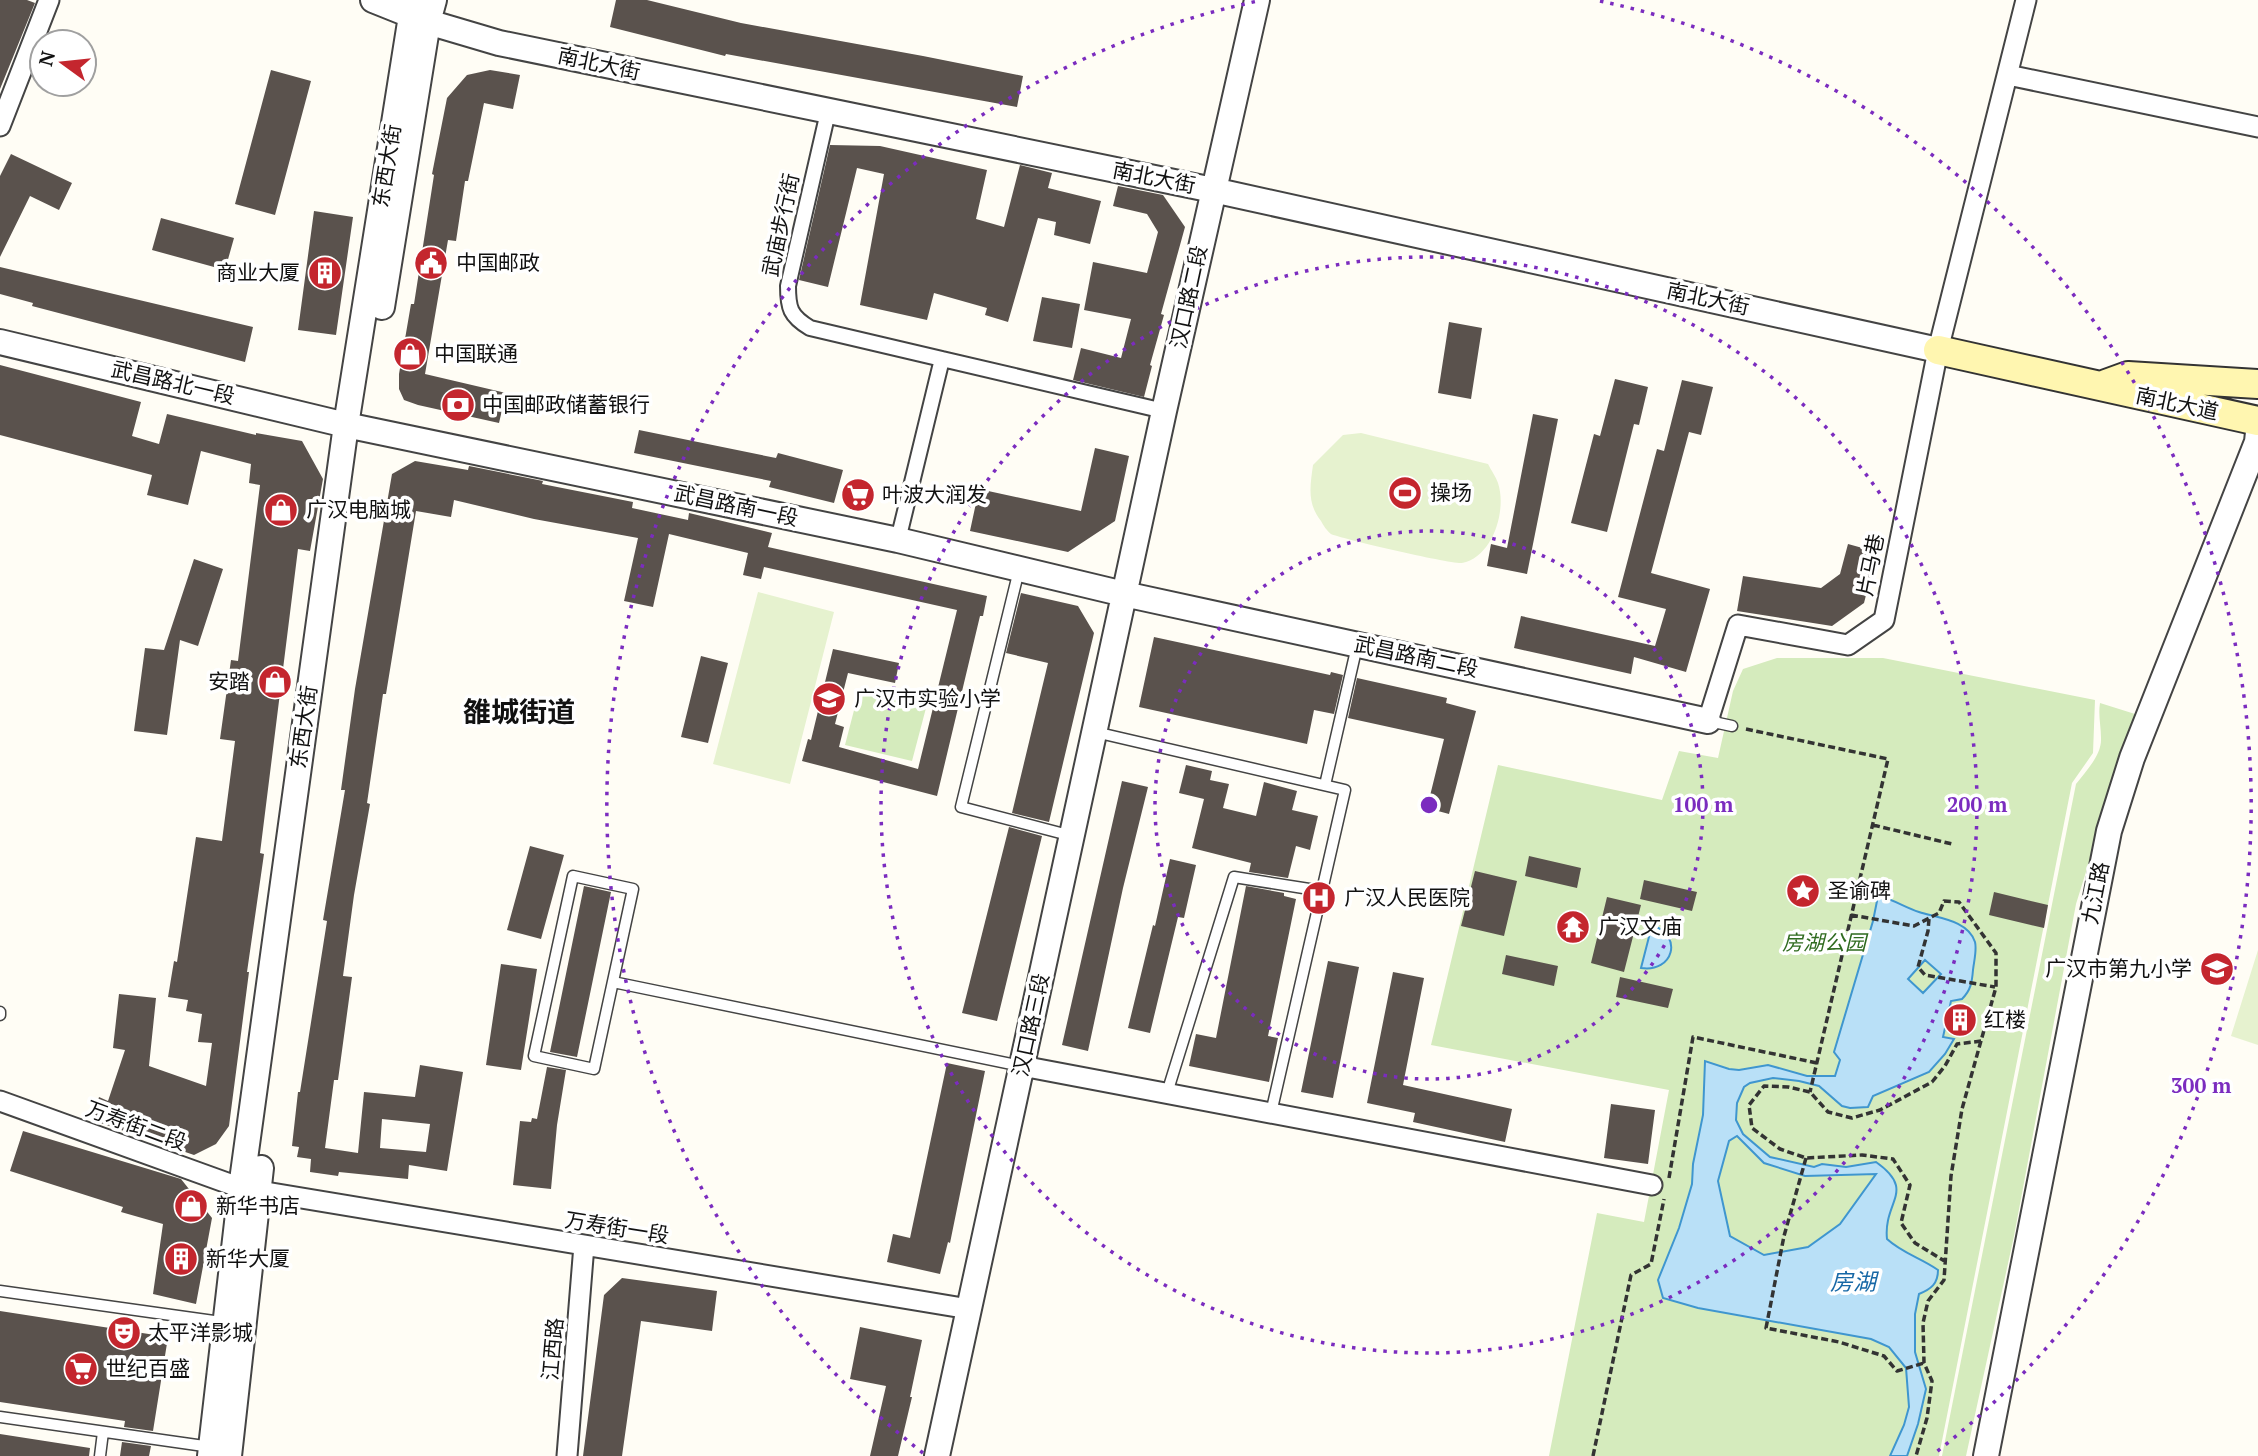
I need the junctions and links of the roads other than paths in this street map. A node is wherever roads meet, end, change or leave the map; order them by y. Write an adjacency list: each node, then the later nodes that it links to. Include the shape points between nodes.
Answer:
1 (49, 0): 8 (street)
2 (373, 0): 5 (street, 南北大街)
3 (1257, 0): 10 (street, 汉口路二段)
4 (2026, 0): 6 (street)
5 (422, 9): 7 (street, 南北大街, via 499,43); 18 (street, 东西大街)
6 (2008, 75): 9 (street); 12 (street)
7 (828, 112): 10 (street, 南北大街); 13 (street, 武庙步行街, via 788,286 788,305 796,320 810,328)
8 (0, 126)
9 (2258, 127)
10 (1213, 190): 12 (street, 南北大街); 16 (street, 汉口路二段)
11 (0, 342): 18 (street, 武昌路北一段)
12 (1938, 350): 15 (main road, 南北大道); 24 (street, 片马巷, via 1884,620 1848,645 1738,625)
13 (942, 359): 16 (street, 武庙步行街); 20 (street)
14 (2258, 384): 15 (main road, 南北大道, via 2128,376)
15 (2096, 387): 17 (main road, 南北大道)
16 (1164, 411): 22 (street, 汉口路二段)
17 (2258, 421)
18 (354, 426): 20 (street, 武昌路南一段); 36 (street, 东西大街)
19 (2258, 432): 47 (street, 九江路, via 2132,758 2109,831)
20 (898, 540): 21 (street, 武昌路南一段)
21 (1019, 569): 22 (street, 武昌路南一段); 28 (lane, via 961,807)
22 (1124, 594): 23 (street, 武昌路南二段); 26 (street, 汉口路三段)
23 (1357, 645): 24 (street, 武昌路南二段); 27 (lane)
24 (1708, 721): 25 (lane)
25 (1732, 726)
26 (1094, 732): 27 (lane); 28 (street, 汉口路三段)
27 (1325, 785): 29 (lane, via 1345,790)
28 (1072, 836): 31 (street, 汉口路三段)
29 (1322, 891): 32 (lane, via 1234,877); 34 (lane)
30 (613, 982): 30 (lane, via 594,1069 534,1056 573,876 633,889); 31 (lane)
31 (1022, 1066): 32 (street); 39 (street, 汉口路三段)
32 (1167, 1093): 34 (street)
33 (0, 1101): 36 (street, 万寿街二段)
34 (1271, 1113): 35 (street)
35 (1652, 1185)
36 (249, 1189): 37 (street, 万寿街一段); 43 (street, 东西大街)
37 (584, 1245): 39 (street, 万寿街一段); 45 (street, 江西路)
38 (0, 1291): 40 (lane)
39 (969, 1309): 46 (street, 汉口路三段)
40 (222, 1322)
41 (0, 1418): 42 (lane)
42 (103, 1432): 43 (lane); 44 (lane)
43 (217, 1453)
44 (100, 1456)
45 (567, 1456)
46 (937, 1456)
47 (1986, 1456)

